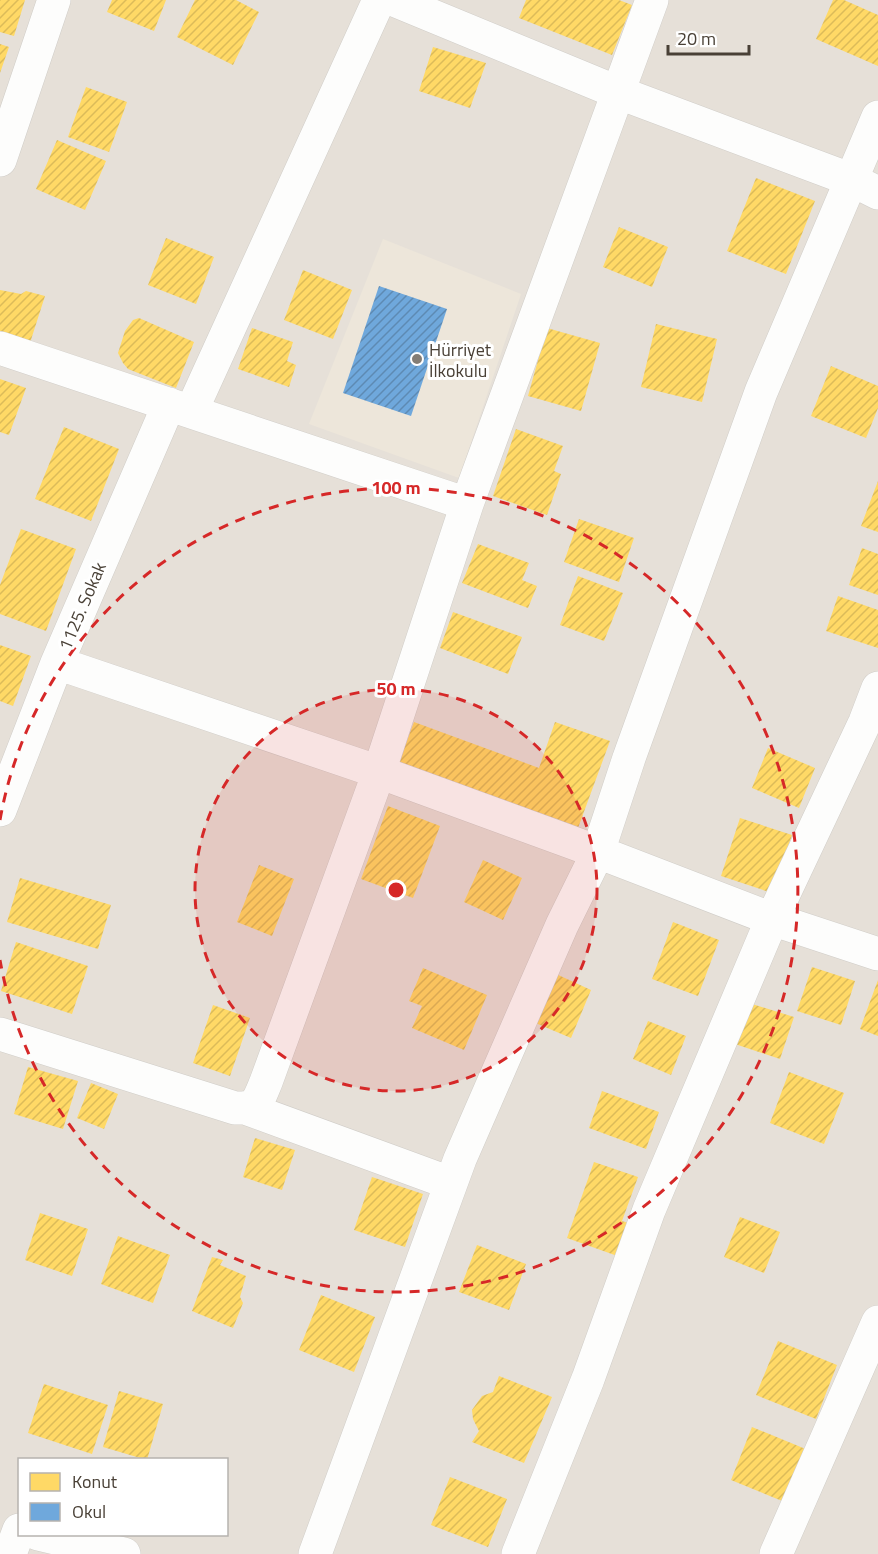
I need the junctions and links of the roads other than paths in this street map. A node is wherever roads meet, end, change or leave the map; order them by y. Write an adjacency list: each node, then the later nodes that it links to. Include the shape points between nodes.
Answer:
1 (54, 0): 6 (street)
2 (380, 0): 11 (street, 1125. Sokak)
3 (394, 0): 5 (street)
4 (652, 0): 5 (street)
5 (617, 92): 9 (street); 12 (street)
6 (7, 115): 8 (street)
7 (878, 117): 9 (street)
8 (0, 160)
9 (865, 186): 17 (street, via 761,392 628,758)
10 (0, 348): 11 (street)
11 (180, 408): 12 (street); 13 (street, 1125. Sokak)
12 (467, 504): 15 (street)
13 (57, 663): 15 (street); 16 (street, 1125. Sokak)
14 (878, 688): 18 (street, via 866,722)
15 (379, 772): 17 (street); 21 (street, via 266,1082 258,1102)
16 (0, 810)
17 (598, 852): 18 (street); 22 (street, via 562,925)
18 (772, 919): 19 (street); 31 (street, via 649,1210 588,1379)
19 (878, 954)
20 (0, 1034): 21 (street)
21 (248, 1109): 22 (street)
22 (450, 1183): 30 (street)
23 (878, 1322): 32 (street)
24 (0, 1526): 25 (street)
25 (18, 1530)
26 (18, 1533): 28 (street)
27 (47, 1536): 29 (street)
28 (10, 1554)
29 (124, 1554)
30 (315, 1554)
31 (518, 1554)
32 (776, 1554)

